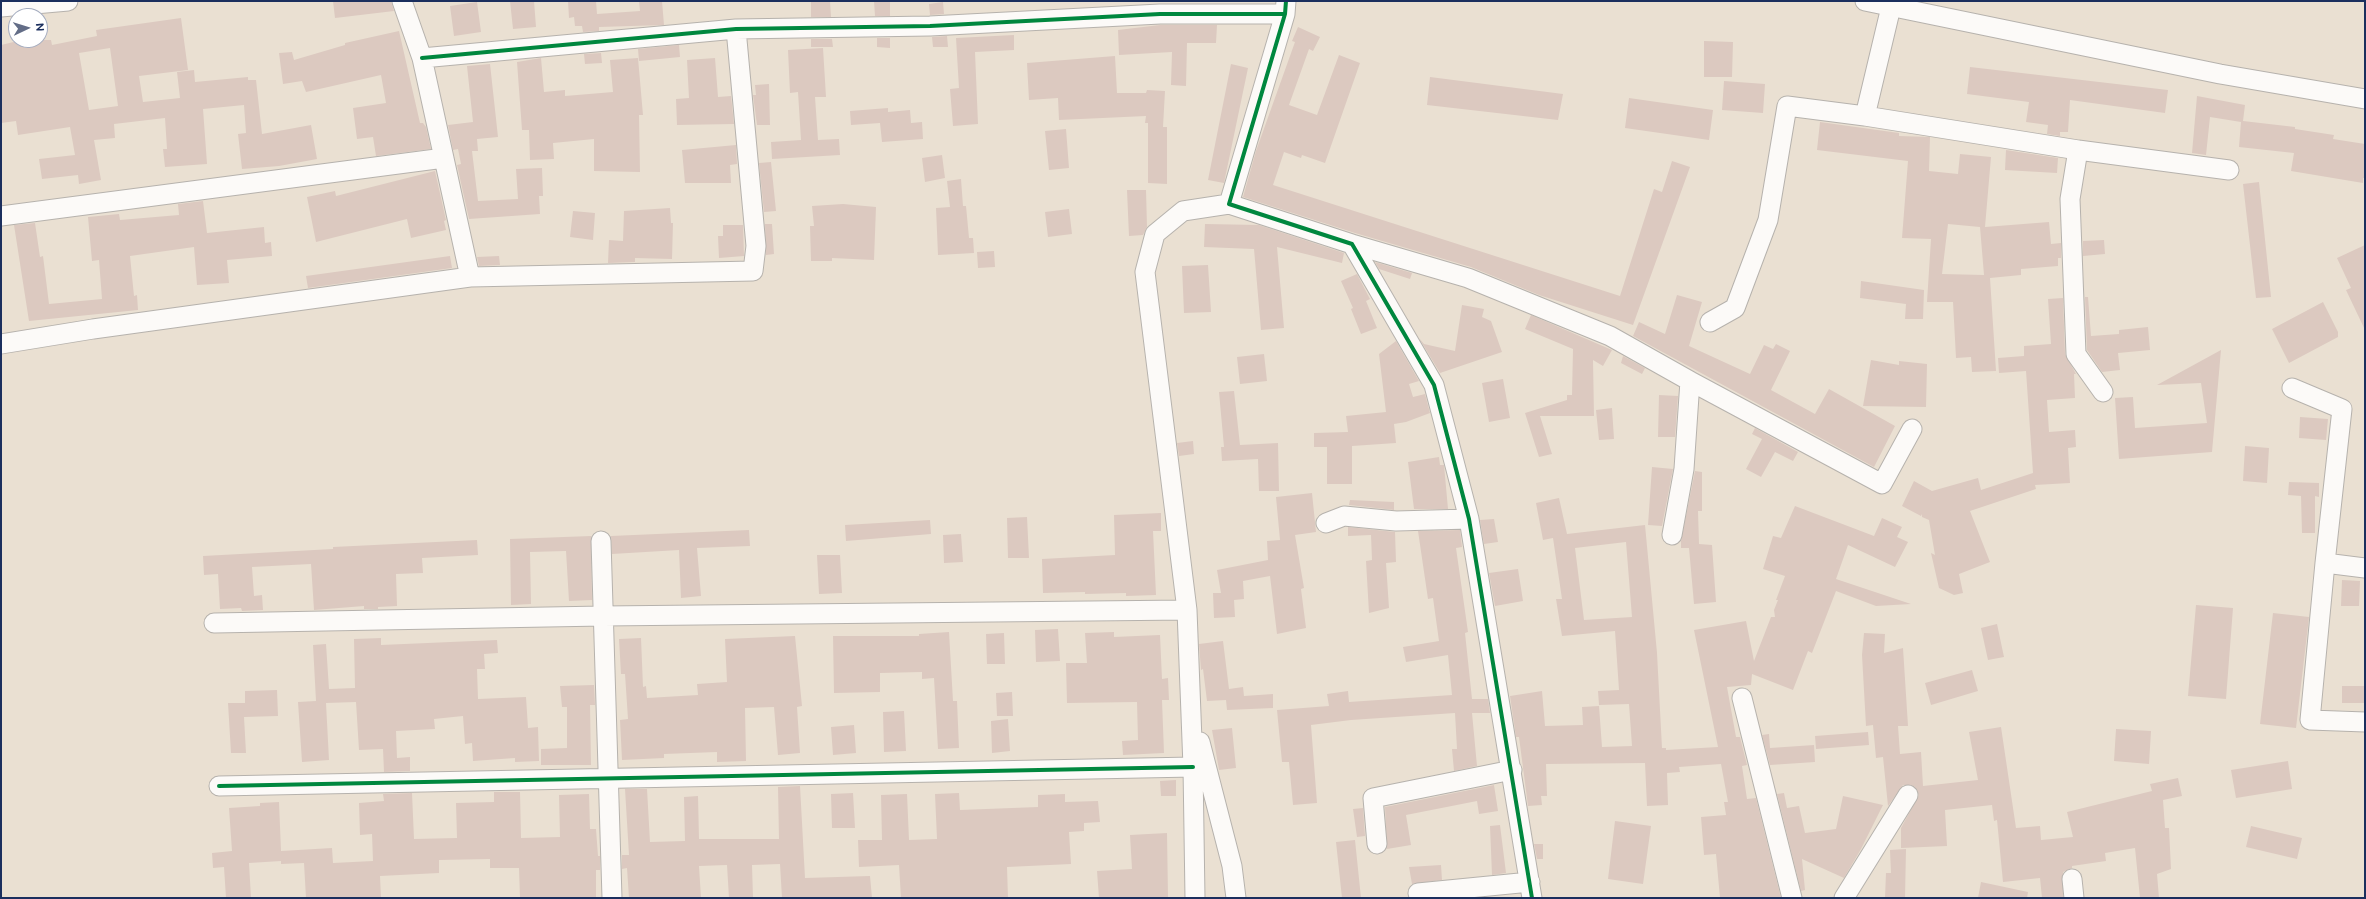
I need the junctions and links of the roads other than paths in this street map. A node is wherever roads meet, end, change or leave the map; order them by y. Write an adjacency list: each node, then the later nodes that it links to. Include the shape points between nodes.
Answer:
1 (68, 1): 4 (street)
2 (402, 1): 8 (street)
3 (1865, 1): 5 (street)
4 (1, 6)
5 (1891, 7): 9 (street, via 2220,74); 10 (street)
6 (1285, 8): 7 (street, via 930,26); 14 (street)
7 (736, 29): 8 (street); 17 (street, via 756,246 753,271)
8 (422, 58): 12 (street)
9 (2365, 99)
10 (1866, 116): 11 (street); 18 (street, via 1787,106 1768,220 1735,308)
11 (2078, 150): 13 (street); 22 (street, via 2070,199 2076,354)
12 (444, 158): 15 (street); 17 (street)
13 (2229, 170)
14 (1229, 204): 16 (street); 30 (street, via 1183,211 1155,234 1145,272)
15 (1, 216)
16 (1352, 244): 20 (street, via 1468,278 1610,336); 24 (street, via 1434,385)
17 (470, 277): 19 (street)
18 (1710, 322)
19 (1, 344)
20 (1690, 381): 23 (street, via 1882,484); 26 (street, via 1684,469)
21 (2292, 388): 28 (street, via 2342,409)
22 (2103, 392)
23 (1912, 429)
24 (1469, 519): 25 (street, via 1396,521 1344,516); 37 (street)
25 (1326, 523)
26 (1672, 535)
27 (601, 541): 31 (street)
28 (2325, 563): 29 (street); 35 (street, via 2310,720)
29 (2365, 568)
30 (1187, 610): 31 (street); 34 (street)
31 (603, 616): 32 (street); 38 (street)
32 (214, 623)
33 (1742, 698): 47 (street)
34 (1190, 706): 36 (street); 46 (street, via 1232,866)
35 (2365, 722)
36 (1193, 767): 38 (street); 45 (street)
37 (1512, 770): 41 (street, via 1373,798); 42 (street)
38 (610, 778): 39 (street); 44 (street)
39 (219, 786)
40 (1908, 795): 48 (street)
41 (1377, 844)
42 (1531, 890): 43 (street)
43 (1418, 893)
44 (612, 898)
45 (1195, 898)
46 (1236, 898)
47 (1792, 898)
48 (1844, 898)

